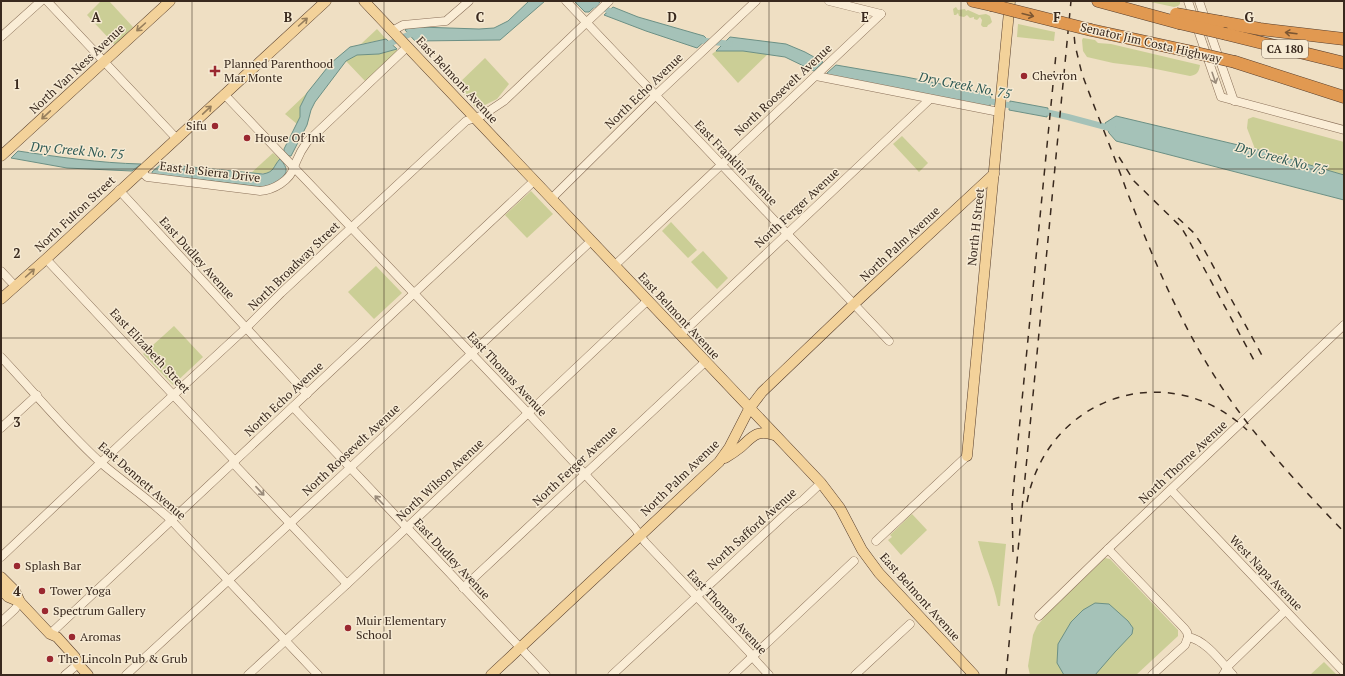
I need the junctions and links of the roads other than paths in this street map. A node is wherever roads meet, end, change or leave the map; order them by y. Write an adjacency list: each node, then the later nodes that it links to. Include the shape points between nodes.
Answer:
1 (41, 1): 20 (street)
2 (46, 1): 23 (street)
3 (170, 1): 23 (main road, North Van Ness Avenue, one-way to 23)
4 (326, 1): 28 (main road, North Fulton Street, one-way to 4)
5 (364, 1): 19 (main road, East Belmont Avenue)
6 (469, 1): 19 (street, via 446,21 403,25)
7 (566, 1): 18 (street, East Franklin Avenue)
8 (829, 1): 26 (street, North Roosevelt Avenue, via 881,14)
9 (973, 1): 24 (highway, Senator Jim Costa Highway / CA 180, one-way to 24, bridge)
10 (1010, 1): 33 (main road, North H Street)
11 (1098, 1): 17 (highway, CA 180)
12 (1118, 1): 17 (highway)
13 (1188, 1): 32 (street, one-way to 32, via 1221,97)
14 (1199, 1): 32 (street)
15 (753, 2): 29 (street, North Echo Avenue)
16 (606, 3): 18 (street, North Broadway Street)
17 (1177, 18): 21 (highway, one-way to 17, bridge); 25 (highway, CA 180, bridge, via 1226,34)
18 (586, 22): 29 (street, East Franklin Avenue); 34 (street, North Broadway Street, via 504,101 484,116)
19 (394, 32): 22 (main road, East Belmont Avenue)
20 (1, 37)
21 (1344, 39)
22 (407, 46): 34 (main road, East Belmont Avenue); 39 (street, East la Sierra Drive, via 307,142 297,156)
23 (104, 62): 36 (street); 37 (main road, North Van Ness Avenue, one-way to 37)
24 (1236, 62): 27 (highway, CA 180); 30 (highway)
25 (1344, 63)
26 (818, 74): 31 (street); 38 (street, North Roosevelt Avenue)
27 (1344, 88)
28 (224, 94): 36 (main road, North Fulton Street, one-way to 28); 39 (street, East Thomas Avenue)
29 (656, 95): 38 (street, East Franklin Avenue); 44 (street, North Echo Avenue)
30 (1344, 97)
31 (930, 99): 33 (street); 46 (street, North Ferger Avenue)
32 (1234, 101): 35 (street)
33 (999, 112): 41 (main road, North H Street)
34 (475, 119): 42 (main road, East Belmont Avenue); 45 (street, North Broadway Street, via 466,121)
35 (1344, 130)
36 (177, 139): 40 (main road, North Fulton Street)
37 (1, 156)
38 (721, 165): 46 (street, East Franklin Avenue); 49 (street, North Roosevelt Avenue)
39 (294, 168): 40 (street, East la Sierra Drive, via 287,179 270,189 260,191 147,177); 45 (street, East Thomas Avenue)
40 (143, 169): 43 (main road, North Fulton Street)
41 (994, 174): 55 (main road, North Palm Avenue); 71 (main road, North H Street)
42 (534, 181): 44 (main road, East Belmont Avenue); 52 (street, North Echo Avenue)
43 (119, 190): 48 (main road, North Fulton Street); 57 (street, East Dudley Avenue)
44 (551, 199): 47 (main road, East Belmont Avenue)
45 (351, 228): 52 (street, East Thomas Avenue); 57 (street, North Broadway Street)
46 (788, 234): 55 (street, East Franklin Avenue); 58 (street, North Ferger Avenue)
47 (591, 241): 49 (main road, East Belmont Avenue); 60 (street, North Roosevelt Avenue)
48 (46, 259): 51 (main road, North Fulton Street, one-way to 48); 65 (street, East Elizabeth Street)
49 (614, 266): 54 (main road, East Belmont Avenue)
50 (1, 271): 51 (street)
51 (15, 286): 53 (main road, North Fulton Street)
52 (414, 294): 60 (street, East Thomas Avenue); 63 (street, North Echo Avenue)
53 (1, 299)
54 (648, 301): 58 (main road, East Belmont Avenue); 68 (street, North Wilson Avenue)
55 (854, 304): 59 (street, East Franklin Avenue); 67 (main road, North Palm Avenue, via 768,386)
56 (1344, 325): 78 (street, North Thorne Avenue)
57 (245, 329): 63 (street, East Dudley Avenue); 65 (street, North Broadway Street)
58 (680, 335): 62 (main road, East Belmont Avenue)
59 (889, 341)
60 (471, 354): 68 (street, East Thomas Avenue); 75 (street, North Roosevelt Avenue)
61 (1, 358): 64 (street, East Dennett Avenue)
62 (705, 362): 67 (main road, East Belmont Avenue); 76 (street, North Ferger Avenue)
63 (307, 394): 66 (street, North Echo Avenue)
64 (37, 395): 69 (street); 72 (street, East Dennett Avenue)
65 (173, 395): 72 (street, North Broadway Street); 73 (street, East Elizabeth Street)
66 (293, 407): 73 (street, North Echo Avenue); 75 (street, East Dudley Avenue)
67 (749, 408): 70 (main road, East Belmont Avenue); 74 (main road, North Palm Avenue)
68 (528, 413): 76 (street, East Thomas Avenue); 81 (street, North Wilson Avenue)
69 (1, 428)
70 (774, 435): 74 (main road, via 765,432 757,434); 77 (main road, East Belmont Avenue)
71 (967, 456): 83 (street)
72 (101, 462): 79 (street, East Dennett Avenue); 85 (street, North Broadway Street)
73 (234, 462): 79 (street, North Echo Avenue); 80 (street, East Elizabeth Street, one-way to 80)
74 (719, 462): 82 (main road, North Palm Avenue)
75 (350, 468): 80 (street, North Roosevelt Avenue); 81 (street, East Dudley Avenue, one-way to 75)
76 (584, 474): 82 (street, East Thomas Avenue); 90 (street, North Ferger Avenue)
77 (821, 483): 92 (street, North Safford Avenue); 117 (main road, East Belmont Avenue, via 840,508 862,550 874,566)
78 (1171, 490): 84 (street, North Thorne Avenue); 94 (street, West Napa Avenue)
79 (171, 520): 88 (street, East Dennett Avenue); 98 (street, North Echo Avenue)
80 (290, 522): 88 (street, North Roosevelt Avenue); 89 (street, East Elizabeth Street)
81 (406, 528): 89 (street, North Wilson Avenue); 90 (street, East Dudley Avenue)
82 (640, 535): 92 (street, East Thomas Avenue); 101 (main road, North Palm Avenue)
83 (876, 540)
84 (1108, 549): 95 (street, North Thorne Avenue); 99 (street, via 1184,628)
85 (1, 557)
86 (854, 561): 102 (street)
87 (1, 577): 93 (main road, via 15,591)
88 (228, 580): 100 (street, East Dennett Avenue); 108 (street, North Roosevelt Avenue)
89 (347, 584): 100 (street, North Wilson Avenue)
90 (463, 588): 101 (street, East Dudley Avenue)
91 (1, 589): 93 (main road, via 8,597)
92 (696, 596): 102 (street, East Thomas Avenue); 113 (street, North Safford Avenue)
93 (20, 602): 96 (street); 98 (main road)
94 (1285, 611): 104 (street); 105 (street, West Napa Avenue)
95 (1039, 616)
96 (1, 622)
97 (910, 624): 116 (street)
98 (50, 634): 103 (main road, via 52,642 71,662)
99 (1188, 637): 104 (street, via 1206,646); 118 (street, via 1185,645)
100 (285, 640): 109 (street, North Wilson Avenue); 110 (street, East Dennett Avenue)
101 (520, 648): 111 (main road, North Palm Avenue); 112 (street, East Dudley Avenue)
102 (753, 657): 114 (street); 115 (street, East Thomas Avenue)
103 (78, 664): 106 (street); 107 (main road)
104 (1225, 672): 119 (street)
105 (1344, 672)
106 (66, 675)
107 (88, 675)
108 (126, 675)
109 (248, 675)
110 (318, 675)
111 (491, 675)
112 (546, 675)
113 (612, 675)
114 (733, 675)
115 (769, 675)
116 (855, 675)
117 (974, 675)
118 (1152, 675)
119 (1233, 675)

